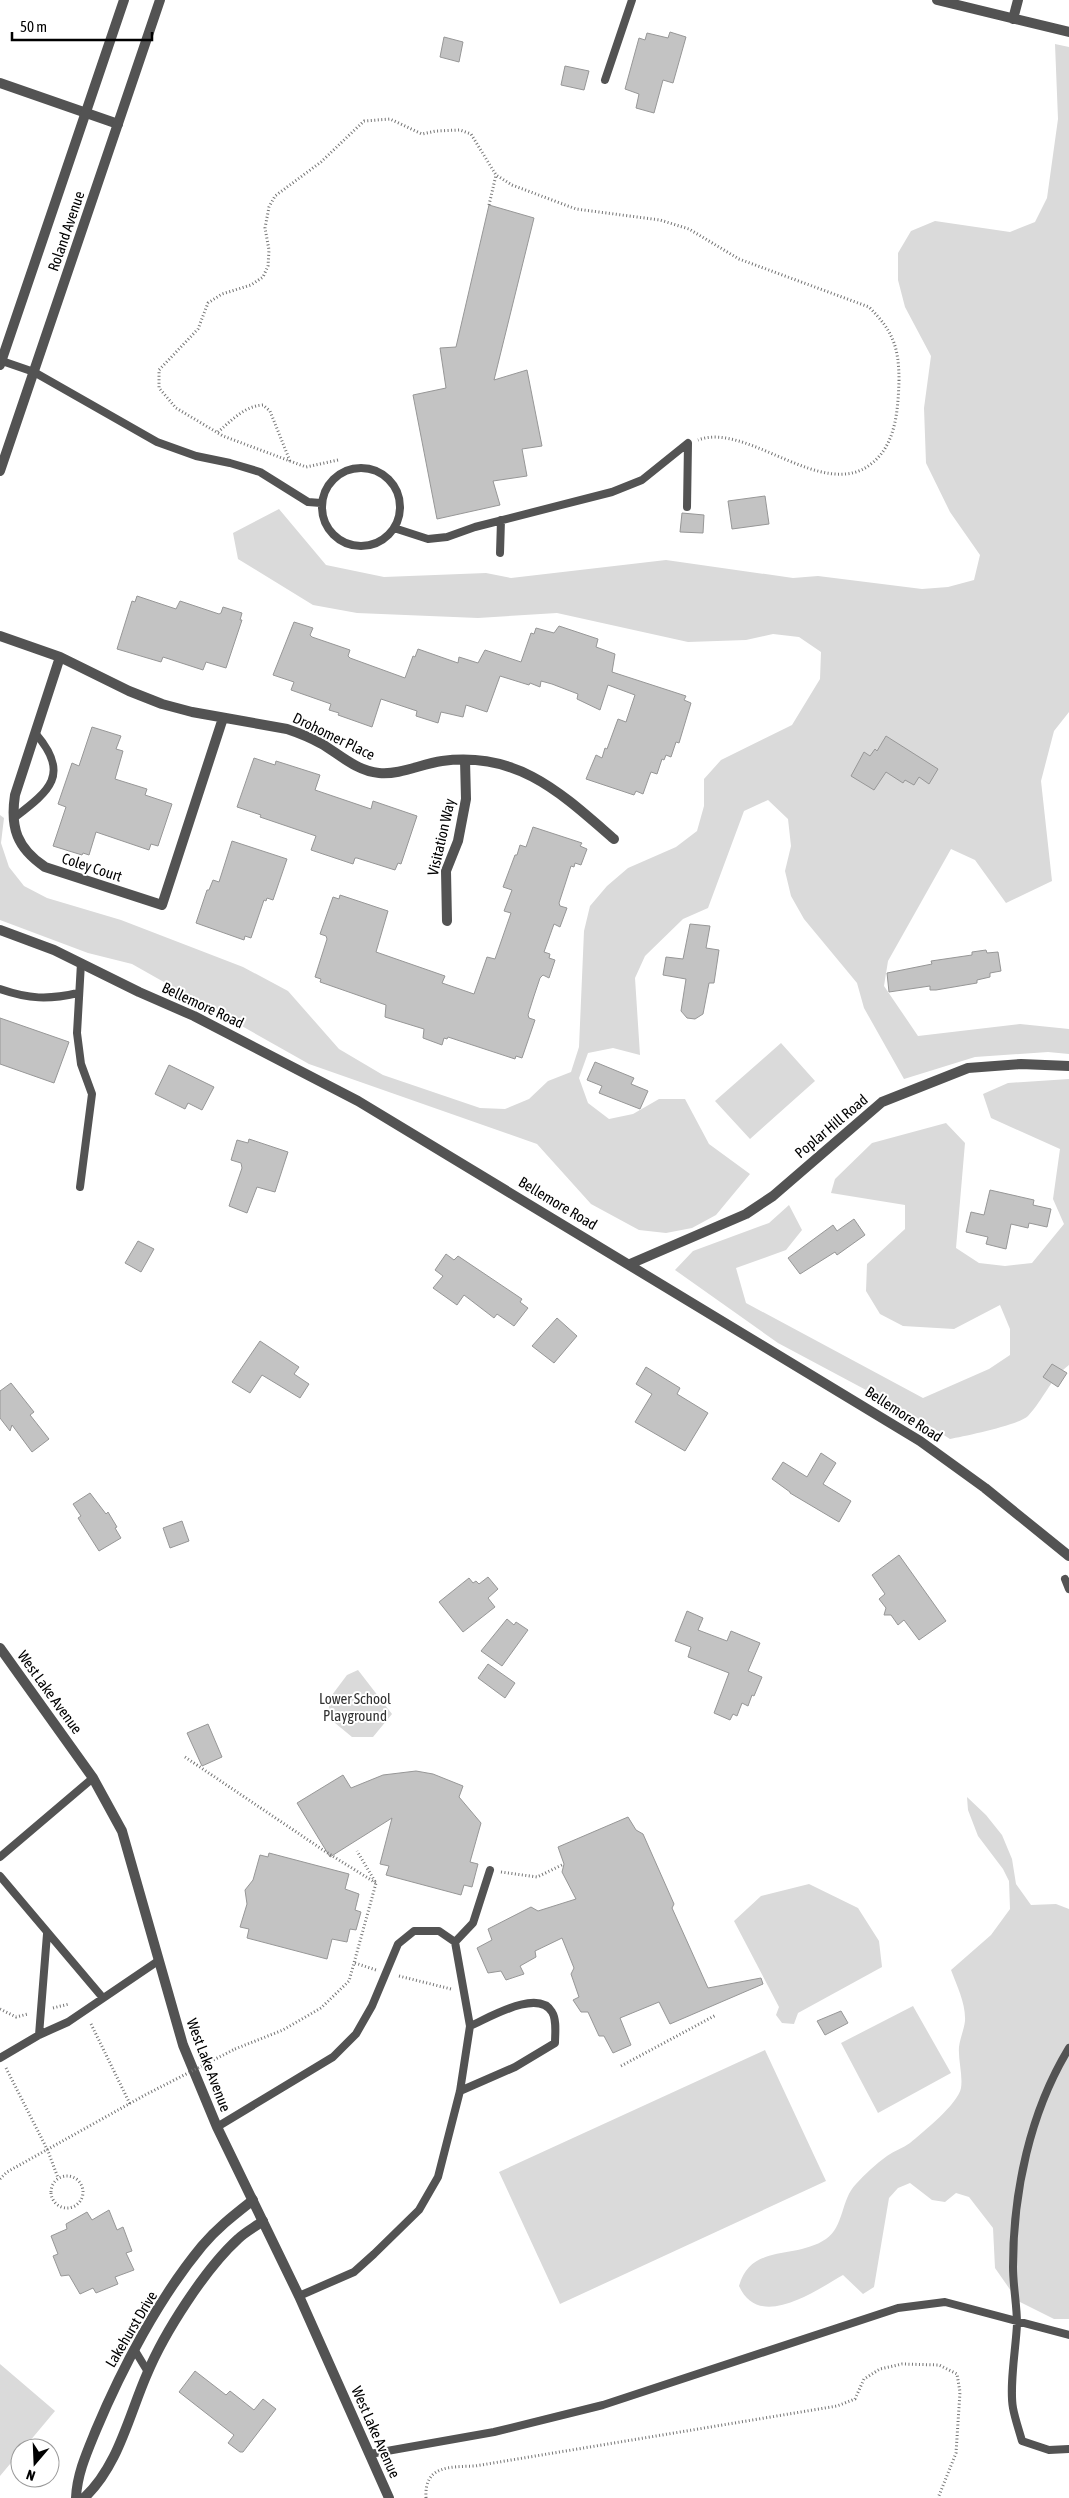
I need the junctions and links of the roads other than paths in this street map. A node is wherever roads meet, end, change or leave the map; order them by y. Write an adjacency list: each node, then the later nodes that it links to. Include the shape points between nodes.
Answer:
1 (124, 0): 10 (street, Roland Avenue)
2 (160, 0): 11 (street, Roland Avenue)
3 (632, 0): 8 (lane)
4 (937, 0): 6 (street)
5 (1018, 0): 6 (street)
6 (1014, 19): 7 (street)
7 (1069, 32)
8 (606, 80)
9 (0, 83): 10 (street)
10 (85, 113): 11 (street); 12 (street, Roland Avenue)
11 (118, 124): 13 (street, Roland Avenue)
12 (1, 363): 13 (lane)
13 (34, 372): 14 (street, Roland Avenue); 15 (lane, via 157,442 196,456 260,472 308,502)
14 (0, 471)
15 (321, 504): 18 (lane, via 328,528 336,538 348,544 374,544); 18 (lane, via 324,491 341,472 364,467 376,470 386,477 399,495 399,512)
16 (687, 507): 17 (lane, via 688,443 642,480 612,492)
17 (501, 520): 18 (lane, via 447,537 428,539); 19 (lane)
18 (394, 528)
19 (500, 554)
20 (0, 636): 21 (street, Drohomer Place)
21 (60, 657): 22 (street, Drohomer Place, via 162,704); 23 (street, Coley Court)
22 (223, 718): 24 (street, Drohomer Place, via 287,729 320,743 366,771 395,772 443,761); 25 (street, Coley Court, via 162,905 45,867 22,847)
23 (36, 734): 25 (street, Coley Court, via 15,795); 25 (lane, via 48,747 54,776 43,796)
24 (464, 760): 26 (street, Drohomer Place, via 498,762 531,774); 27 (street, Visitation Way, via 466,799 458,841 446,871)
25 (14, 818)
26 (614, 839)
27 (447, 921)
28 (0, 930): 29 (street, Bellemore Road)
29 (81, 963): 31 (lane); 34 (street, Bellemore Road, via 229,1033 358,1101)
30 (0, 989): 31 (lane, via 21,997 51,999)
31 (78, 992): 33 (lane, via 77,1033 81,1064 92,1094)
32 (1069, 1066): 34 (street, Poplar Hill Road, via 1021,1064 968,1068 882,1102 773,1196 746,1214)
33 (80, 1187)
34 (630, 1264): 35 (street, Bellemore Road, via 920,1440)
35 (1069, 1556)
36 (1065, 1579): 37 (lane)
37 (1069, 1589)
38 (0, 1648): 39 (street, West Lake Avenue)
39 (93, 1778): 40 (lane); 45 (street, West Lake Avenue, via 122,1830)
40 (0, 1857)
41 (490, 1870): 44 (lane, via 473,1923)
42 (0, 1876): 43 (lane)
43 (47, 1934): 46 (lane); 48 (lane)
44 (455, 1942): 47 (lane); 52 (lane, via 439,1931 414,1931 398,1944 372,2006 356,2034 332,2057)
45 (158, 1961): 46 (lane); 52 (street, West Lake Avenue, via 183,2045)
46 (103, 1998): 48 (lane, via 68,2022)
47 (470, 2026): 51 (lane); 51 (lane, via 527,2002 541,2003 552,2010 555,2018 555,2043 515,2067)
48 (38, 2034): 50 (lane)
49 (1069, 2048): 56 (lane, via 1053,2075 1026,2155 1014,2218)
50 (0, 2057)
51 (460, 2090): 55 (lane, via 438,2177 419,2210 354,2272)
52 (217, 2127): 53 (street, West Lake Avenue)
53 (253, 2200): 54 (street, West Lake Avenue); 58 (street, Lakehurst Drive, via 224,2223 201,2248)
54 (263, 2221): 55 (street, West Lake Avenue); 59 (street, via 238,2239 210,2271 179,2316)
55 (299, 2296): 61 (street, West Lake Avenue)
56 (1017, 2323): 57 (lane); 60 (lane, via 1012,2407 1022,2441 1049,2450); 61 (lane, via 946,2302 898,2308 603,2405 494,2432)
57 (1069, 2336)
58 (134, 2349): 59 (lane); 62 (street, Lakehurst Drive, via 113,2389 84,2462 77,2480)
59 (148, 2372): 63 (street, via 109,2465 96,2487)
60 (1069, 2449)
61 (370, 2454): 64 (street, West Lake Avenue)
62 (76, 2498)
63 (84, 2498)
64 (389, 2498)

